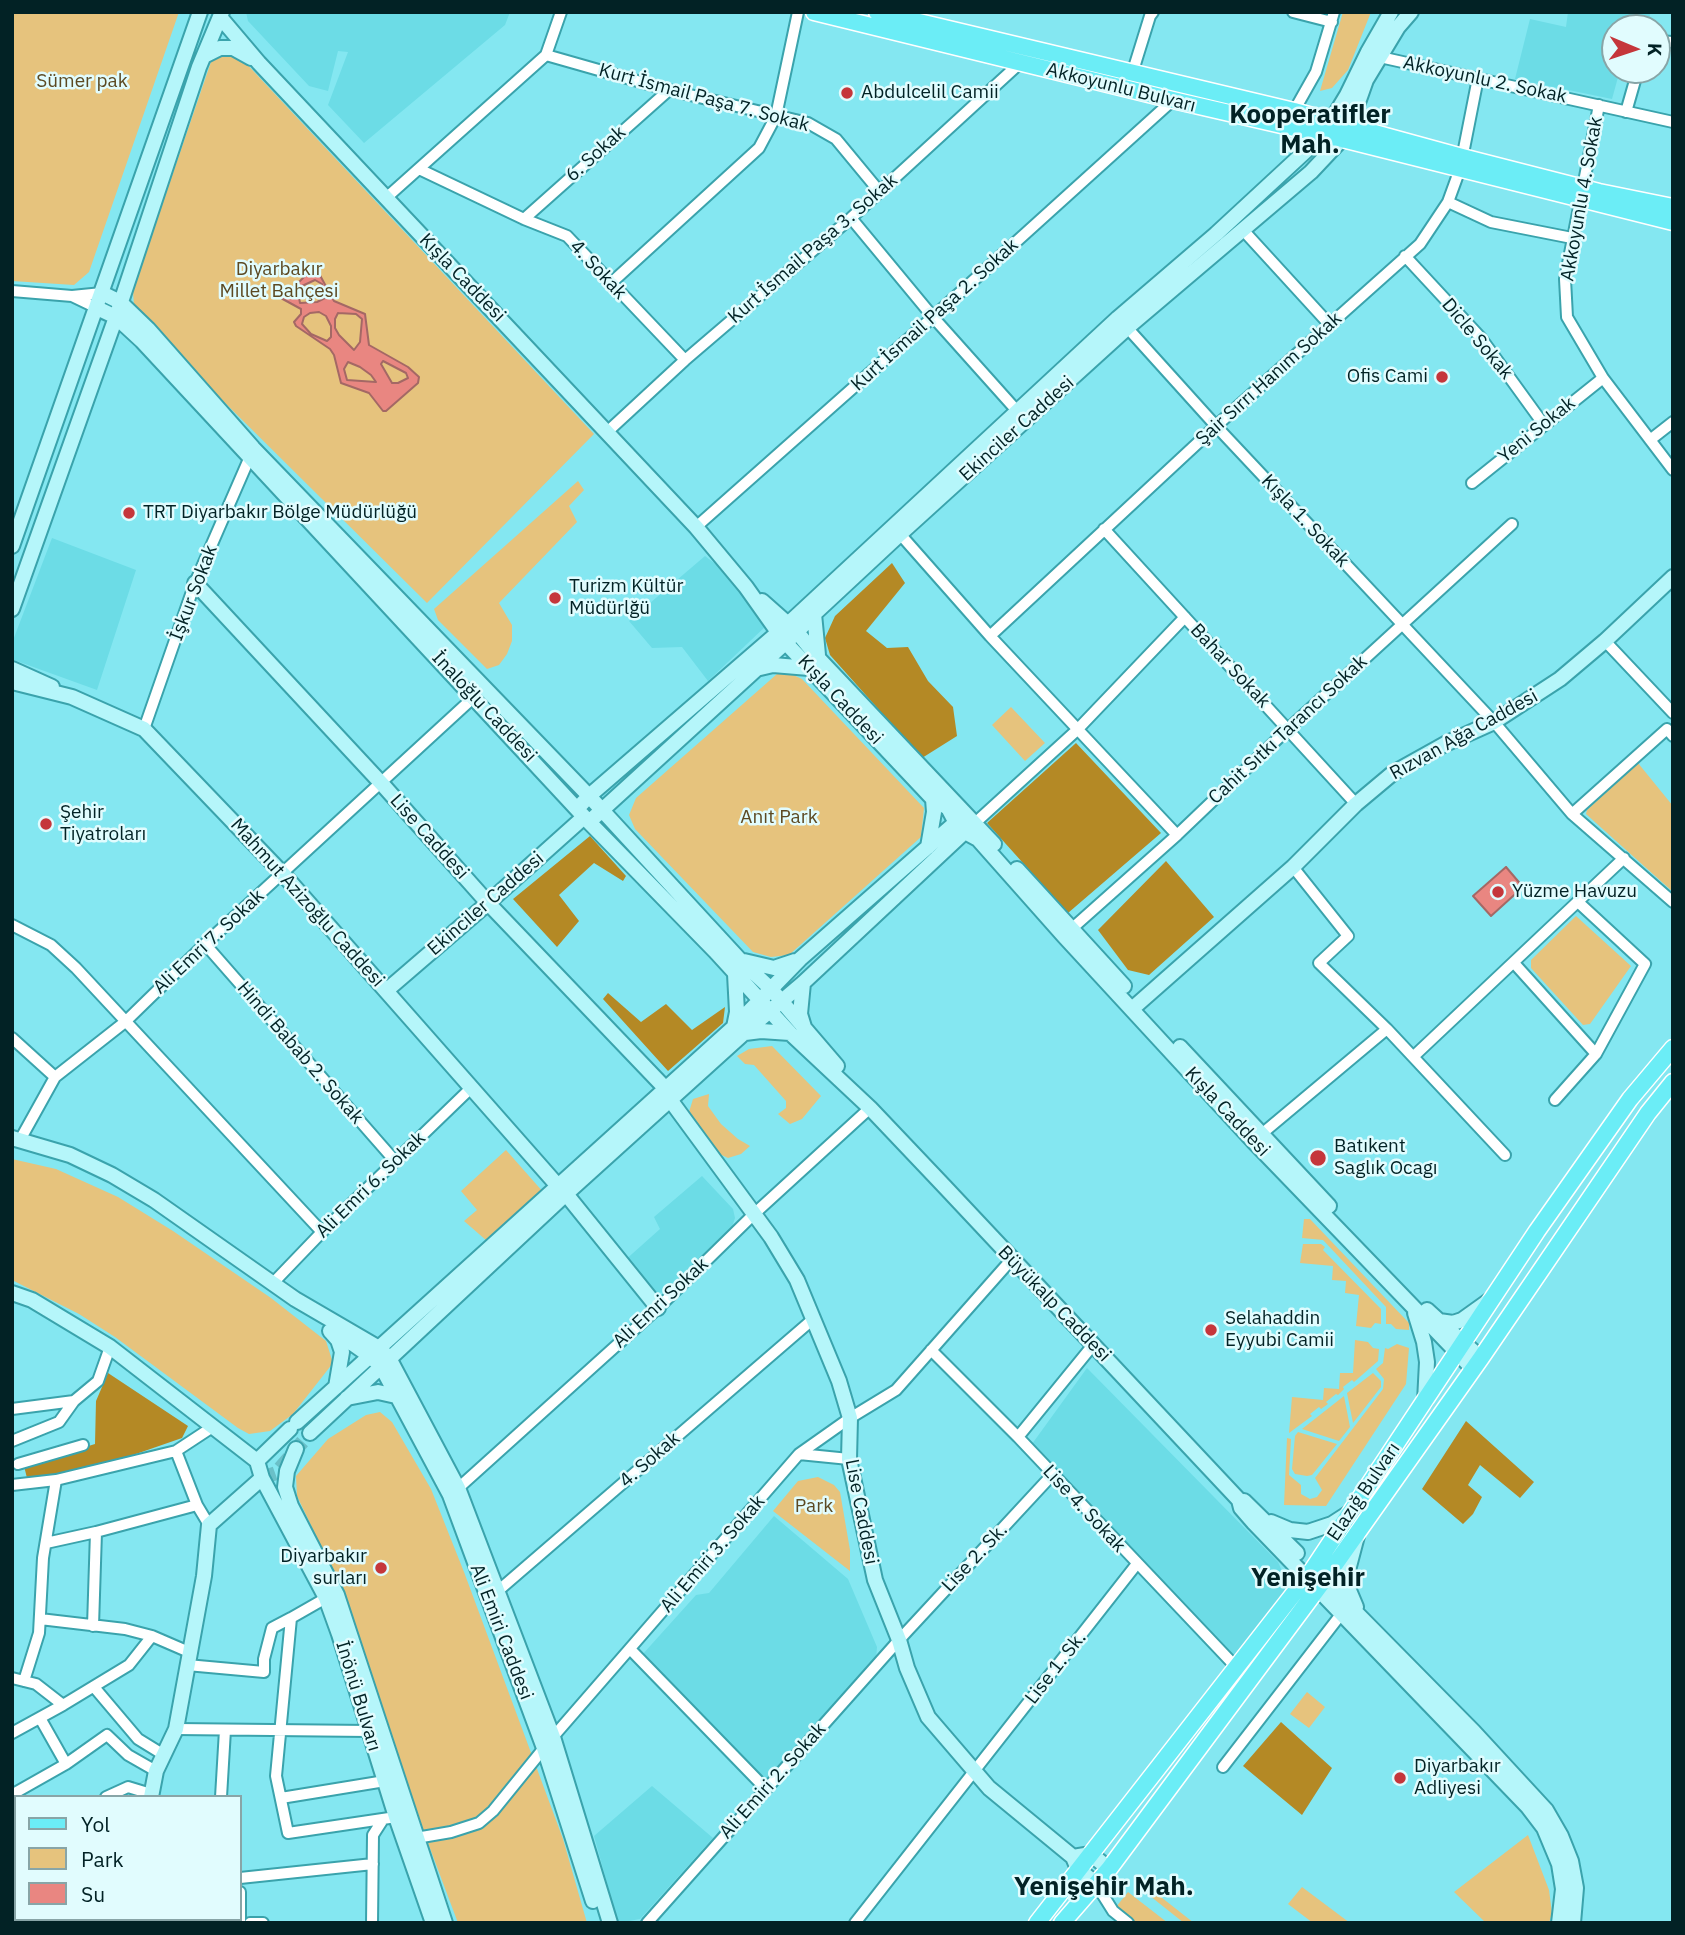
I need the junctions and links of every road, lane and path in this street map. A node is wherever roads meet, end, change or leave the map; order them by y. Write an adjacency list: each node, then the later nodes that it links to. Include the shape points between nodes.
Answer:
1 (200, 12): 44 (street)
2 (561, 12): 12 (street)
3 (798, 12): 25 (street)
4 (814, 12): 16 (main road, Akkoyunlu Bulvarı)
5 (877, 12): 17 (main road, Akkoyunlu Bulvarı)
6 (1153, 12): 17 (street)
7 (1293, 12): 11 (street)
8 (1391, 12): 27 (street, Ekinciler Caddesi)
9 (1411, 12): 14 (street, Ekinciler Caddesi)
10 (221, 15): 13 (street); 15 (street, Kışla Caddesi)
11 (1333, 17): 23 (street, via 1316,72)
12 (546, 55): 20 (street, Kurt İsmail Paşa 7. Sokak); 30 (street)
13 (204, 56): 15 (street, via 219,48 233,48); 46 (street)
14 (1380, 57): 18 (street, Akkoyunlu 2. Sokak); 28 (street, Ekinciler Caddesi)
15 (259, 63): 33 (street, Kışla Caddesi)
16 (1020, 63): 21 (main road, Akkoyunlu Bulvarı); 31 (street, Kurt İsmail Paşa 3. Sokak)
17 (1132, 74): 23 (main road, Akkoyunlu Bulvarı)
18 (1478, 78): 22 (street, Akkoyunlu 2. Sokak); 29 (street, Şair Sırrı Hanım Sokak)
19 (1634, 84): 24 (street)
20 (669, 90): 25 (street, Kurt İsmail Paşa 7. Sokak); 37 (street, 6. Sokak)
21 (1173, 100): 27 (main road, Akkoyunlu Bulvarı); 49 (street, Kurt İsmail Paşa 2. Sokak)
22 (1599, 105): 24 (street, Akkoyunlu 2. Sokak); 32 (street, Akkoyunlu 4. Sokak)
23 (1294, 111): 27 (main road, Akkoyunlu Bulvarı)
24 (1626, 112): 26 (street, Akkoyunlu 2. Sokak)
25 (776, 116): 31 (street, Kurt İsmail Paşa 7. Sokak, via 808,123 836,139); 42 (street, via 759,148)
26 (1673, 122)
27 (1327, 129): 28 (main road, Akkoyunlu Bulvarı); 50 (street, Ekinciler Caddesi)
28 (1345, 133): 29 (main road, Akkoyunlu Bulvarı); 39 (street, Ekinciler Caddesi, via 1311,172)
29 (1461, 163): 32 (main road, Akkoyunlu Bulvarı); 34 (street, Şair Sırrı Hanım Sokak)
30 (419, 169): 33 (street); 37 (street, 4. Sokak)
31 (879, 191): 36 (street, Kurt İsmail Paşa 3. Sokak)
32 (1581, 194): 35 (main road, Akkoyunlu Bulvarı); 38 (main road, Akkoyunlu Bulvarı); 40 (street, Akkoyunlu 4. Sokak)
33 (386, 198): 58 (street, Kışla Caddesi)
34 (1448, 202): 40 (street, via 1491,222); 41 (street, Şair Sırrı Hanım Sokak, via 1420,244)
35 (1673, 207)
36 (850, 218): 49 (street); 52 (street, Kurt İsmail Paşa 3. Sokak)
37 (524, 219): 42 (street, 4. Sokak, via 567,236)
38 (1673, 222)
39 (1243, 230): 50 (street, Ekinciler Caddesi); 51 (street)
40 (1572, 238): 53 (street, Akkoyunlu 4. Sokak, via 1565,279 1567,317)
41 (1405, 257): 51 (street, Şair Sırrı Hanım Sokak); 56 (street, Dicle Sokak, via 1481,338)
42 (610, 284): 52 (street, 4. Sokak)
43 (12, 291): 45 (street)
44 (102, 293): 45 (street); 46 (street, İnaloğlu Caddesi); 47 (street)
45 (72, 296): 47 (street)
46 (120, 302): 48 (street); 91 (street, İnaloğlu Caddesi, via 253,448)
47 (97, 308): 48 (street, İnaloğlu Caddesi); 67 (street)
48 (116, 317): 60 (street, İnaloğlu Caddesi); 70 (street)
49 (933, 317): 54 (street); 64 (street, Kurt İsmail Paşa 2. Sokak)
50 (1123, 323): 54 (street, Ekinciler Caddesi); 57 (street, Kışla 1. Sokak); 66 (street, Ekinciler Caddesi)
51 (1329, 324): 57 (street, Şair Sırrı Hanım Sokak)
52 (684, 360): 58 (street, Kurt İsmail Paşa 3. Sokak)
53 (1603, 378): 56 (street, Yeni Sokak); 59 (street, Akkoyunlu 4. Sokak)
54 (1018, 412): 74 (street, Ekinciler Caddesi)
55 (1673, 422): 59 (street)
56 (1544, 425): 62 (street, Yeni Sokak)
57 (1216, 426): 65 (street, Şair Sırrı Hanım Sokak); 73 (street, Kışla 1. Sokak)
58 (606, 433): 64 (street, Kışla Caddesi)
59 (1650, 440): 61 (street, Akkoyunlu 4. Sokak)
60 (249, 458): 69 (street, İşkur Sokak); 82 (street, İnaloğlu Caddesi)
61 (1673, 470)
62 (1472, 483)
63 (1512, 524): 73 (street, Cahit Sıtkı Tarancı Sokak)
64 (696, 527): 74 (street, Kışla Caddesi)
65 (1104, 529): 72 (street, Bahar Sokak); 75 (street, Şair Sırrı Hanım Sokak)
66 (901, 534): 71 (street, Ekinciler Caddesi); 75 (street)
67 (12, 546)
68 (1673, 577): 76 (street, Rızvan Ağa Caddesi)
69 (195, 583): 85 (street, İşkur Sokak); 89 (street, Lise Caddesi)
70 (12, 609)
71 (814, 614): 74 (street, Ekinciler Caddesi); 77 (street)
72 (1185, 617): 86 (street, Bahar Sokak); 87 (street)
73 (1402, 625): 84 (street, Kışla 1. Sokak); 86 (street, Cahit Sıtkı Tarancı Sokak)
74 (787, 633): 77 (street, Kışla Caddesi); 79 (street, Ekinciler Caddesi); 91 (street, Ekinciler Caddesi)
75 (990, 636): 87 (street)
76 (1605, 641): 83 (street); 84 (street, Rızvan Ağa Caddesi, via 1560,679)
77 (814, 664): 79 (street); 92 (street, Kışla Caddesi); 97 (street)
78 (12, 669): 81 (street)
79 (755, 670): 90 (street, Ekinciler Caddesi)
80 (12, 682): 81 (street, Mahmut Azizoğlu Caddesi)
81 (72, 697): 85 (street, Mahmut Azizoğlu Caddesi)
82 (474, 697): 89 (street, Ali Emri 7. Sokak); 96 (street, İnaloğlu Caddesi)
83 (1673, 713)
84 (1494, 722): 93 (street, Rızvan Ağa Caddesi, via 1393,773); 95 (street, Kışla 1. Sokak)
85 (144, 729): 103 (street, Mahmut Azizoğlu Caddesi)
86 (1288, 729): 93 (street, Bahar Sokak); 99 (street, Cahit Sıtkı Tarancı Sokak)
87 (1077, 730): 97 (street); 99 (street)
88 (1673, 736): 95 (street, via 1667,729)
89 (382, 784): 103 (street, Ali Emri 7. Sokak); 106 (street, Lise Caddesi)
90 (625, 790): 94 (street, Ekinciler Caddesi); 98 (street, via 619,819)
91 (589, 796): 94 (street, İnaloğlu Caddesi); 96 (street, Ekinciler Caddesi)
92 (933, 799): 97 (street, Kışla Caddesi); 100 (street)
93 (1356, 804): 102 (street, Rızvan Ağa Caddesi)
94 (602, 811): 96 (street, Ekinciler Caddesi); 98 (street, İnaloğlu Caddesi)
95 (1572, 814): 101 (street, Kışla 1. Sokak)
96 (584, 816): 106 (street, Ekinciler Caddesi); 112 (street, İnaloğlu Caddesi)
97 (966, 823): 100 (street); 108 (street, Kışla Caddesi); 113 (street)
98 (622, 832): 112 (street, İnaloğlu Caddesi)
99 (1177, 835): 108 (street, Cahit Sıtkı Tarancı Sokak)
100 (928, 847): 110 (street)
101 (1623, 858): 104 (street); 105 (street, Kışla 1. Sokak)
102 (1293, 867): 118 (street, Rızvan Ağa Caddesi); 120 (street, via 1348,936 1319,962)
103 (283, 874): 109 (street, Ali Emri 7. Sokak); 115 (street, Mahmut Azizoğlu Caddesi)
104 (1578, 902): 111 (street); 125 (street, via 1645,964)
105 (1673, 902)
106 (488, 903): 115 (street, Ekinciler Caddesi); 130 (street, Lise Caddesi)
107 (12, 925): 119 (street, via 51,945)
108 (1068, 932): 118 (street, Kışla Caddesi)
109 (205, 944): 119 (street, Ali Emri 7. Sokak); 136 (street, Hindi Babab 2. Sokak)
110 (800, 959): 112 (street, via 774,968); 114 (street)
111 (1514, 963): 125 (street); 126 (street)
112 (738, 967): 114 (street); 116 (street, İnaloğlu Caddesi); 121 (street)
113 (803, 983): 117 (street); 122 (street)
114 (771, 989): 116 (street); 117 (street)
115 (387, 990): 129 (street, Mahmut Azizoğlu Caddesi)
116 (760, 1000): 117 (street, İnaloğlu Caddesi); 121 (street)
117 (777, 1006): 121 (street); 122 (street, Büyükalp Caddesi)
118 (1135, 1006): 133 (street, Kışla Caddesi)
119 (125, 1022): 127 (street, Ali Emri 7. Sokak); 139 (street)
120 (1387, 1029): 126 (street); 133 (street)
121 (739, 1030): 122 (street); 130 (street)
122 (797, 1031): 132 (street, Büyükalp Caddesi, via 839,1067)
123 (12, 1038): 127 (street)
124 (1673, 1048): 143 (main road, Elazığ Bulvarı, via 1630,1100)
125 (1596, 1054): 131 (street)
126 (1414, 1056): 135 (street)
127 (55, 1077): 134 (street, Ali Emri 7. Sokak)
128 (1673, 1082): 155 (main road, Elazığ Bulvarı)
129 (471, 1088): 136 (street, Ali Emri 6. Sokak); 137 (street, Mahmut Azizoğlu Caddesi)
130 (668, 1094): 137 (street); 138 (street, Lise Caddesi)
131 (1555, 1100)
132 (870, 1108): 138 (street, Ali Emri Sokak); 140 (street, Büyükalp Caddesi)
133 (1257, 1138): 146 (street, Kışla Caddesi); 148 (street)
134 (15, 1139): 141 (street, via 70,1155 112,1175)
135 (1505, 1155)
136 (395, 1161): 139 (street, Ali Emri 6. Sokak)
137 (562, 1190): 145 (street, Mahmut Azizoğlu Caddesi); 154 (street)
138 (754, 1214): 145 (street, Ali Emri Sokak); 147 (street, Lise Caddesi, via 797,1280)
139 (322, 1232): 141 (street, Ali Emri 6. Sokak)
140 (1012, 1260): 150 (street, Büyükalp Caddesi); 153 (street, Ali Emiri 3. Sokak)
141 (273, 1283): 144 (street)
142 (12, 1293): 151 (street, via 32,1300)
143 (1494, 1297): 148 (street, via 1462,1320); 152 (main road, Elazığ Bulvarı)
144 (295, 1299): 149 (street); 154 (street)
145 (658, 1308): 178 (street, Ali Emri Sokak)
146 (1413, 1308): 152 (street, Kışla Caddesi); 159 (street, via 1427,1362)
147 (812, 1320): 161 (street, Lise Caddesi); 189 (street, 4. Sokak)
148 (1440, 1321): 152 (street)
149 (327, 1327): 154 (street); 156 (street, via 341,1352)
150 (1093, 1345): 164 (street); 179 (street, Büyükalp Caddesi)
151 (110, 1347): 158 (street, via 98,1381); 162 (street)
152 (1460, 1347): 155 (street, Kışla Caddesi); 159 (main road, Elazığ Bulvarı)
153 (931, 1350): 161 (street, Ali Emiri 3. Sokak, via 896,1390); 164 (street, Lise 4. Sokak)
154 (380, 1357): 156 (street); 157 (street, Ali Emiri Caddesi); 178 (street)
155 (1477, 1363): 185 (main road, Elazığ Bulvarı)
156 (341, 1392): 157 (street); 163 (street); 171 (street, via 294,1425)
157 (397, 1396): 178 (street, Ali Emiri Caddesi)
158 (74, 1401): 160 (street); 165 (street, via 59,1422)
159 (1425, 1401): 181 (main road, Elazığ Bulvarı)
160 (12, 1409)
161 (850, 1418): 169 (street, Ali Emiri 3. Sokak); 170 (street, Lise Caddesi)
162 (214, 1426): 168 (street); 171 (street)
163 (310, 1433)
164 (1018, 1437): 173 (street, Lise 4. Sokak)
165 (12, 1441)
166 (83, 1445): 172 (street)
167 (296, 1449): 226 (street, via 285,1487 337,1595)
168 (176, 1451): 175 (street); 180 (street)
169 (799, 1454): 170 (street); 198 (street, Ali Emiri 3. Sokak)
170 (849, 1459): 197 (street, Lise Caddesi, via 875,1580)
171 (257, 1461): 174 (street, İnönü Bulvarı)
172 (15, 1465): 176 (street)
173 (1052, 1475): 187 (street, Lise 4. Sokak); 197 (street, Lise 2. Sk.)
174 (262, 1478): 183 (street); 190 (street, İnönü Bulvarı)
175 (56, 1480): 176 (street); 186 (street)
176 (24, 1482): 177 (street)
177 (12, 1485)
178 (454, 1492): 189 (street, Ali Emiri Caddesi)
179 (1239, 1500): 182 (street, Büyükalp Caddesi); 188 (street, Büyükalp Caddesi, via 1254,1523)
180 (197, 1505): 183 (street); 184 (street)
181 (1353, 1510): 182 (street, via 1308,1532 1290,1531); 188 (main road, Elazığ Bulvarı)
182 (1264, 1518): 188 (street, Büyükalp Caddesi)
183 (209, 1524): 199 (street)
184 (96, 1532): 186 (street); 195 (street)
185 (1358, 1532): 188 (main road, Elazığ Bulvarı); 194 (street, via 1347,1582)
186 (46, 1543): 193 (street)
187 (1136, 1565): 200 (street, Lise 4. Sokak); 216 (street, Lise 1. Sk.)
188 (1315, 1579): 191 (street); 194 (street); 200 (main road, Elazığ Bulvarı); 230 (main road, Elazığ Bulvarı)
189 (492, 1596): 211 (street, Ali Emiri Caddesi)
190 (326, 1598): 192 (street); 209 (street, İnönü Bulvarı)
191 (1342, 1613): 214 (street); 244 (street, via 1537,1817 1559,1864 1563,1889)
192 (291, 1618): 199 (street, via 272,1628 264,1672); 208 (street)
193 (40, 1619): 195 (street); 202 (street)
194 (1363, 1621): 245 (street, via 1546,1811 1571,1861 1576,1888)
195 (93, 1626): 196 (street)
196 (152, 1636): 199 (street); 203 (street, via 129,1665)
197 (899, 1640): 216 (street, Lise Caddesi, via 928,1717); 218 (street, Ali Emiri 2. Sokak)
198 (629, 1649): 211 (street, Ali Emiri 3. Sokak); 218 (street)
199 (188, 1658): 206 (street)
200 (1236, 1667): 227 (main road, Elazığ Bulvarı)
201 (12, 1678): 202 (street)
202 (24, 1681): 204 (street, via 36,1684)
203 (94, 1686): 204 (street); 212 (street, via 138,1739)
204 (63, 1705): 205 (street)
205 (40, 1718): 210 (street); 213 (street)
206 (176, 1729): 207 (street); 212 (street)
207 (225, 1730): 208 (street); 223 (street)
208 (281, 1731): 209 (street); 224 (street, via 276,1776)
209 (369, 1731): 217 (street, İnönü Bulvarı)
210 (12, 1733)
211 (549, 1742): 226 (street, Ali Emiri 3. Sokak, via 479,1823); 238 (street, Ali Emiri Caddesi); 239 (street)
212 (164, 1755): 215 (street)
213 (66, 1765): 215 (street, via 107,1735 128,1755); 219 (street)
214 (1223, 1767)
215 (156, 1770): 222 (street)
216 (975, 1771): 228 (street, Lise Caddesi); 240 (street, Lise 1. Sk.)
217 (385, 1781): 224 (street); 225 (street, İnönü Bulvarı)
218 (766, 1789): 234 (street, Ali Emiri 2. Sokak)
219 (14, 1795)
220 (110, 1795): 221 (street, via 128,1787)
221 (148, 1795)
222 (151, 1795)
223 (221, 1795)
224 (281, 1798): 225 (street, via 288,1833)
225 (389, 1819): 229 (street, via 373,1835); 233 (street, İnönü Bulvarı)
226 (416, 1838): 233 (street)
227 (1091, 1854): 228 (main road, Elazığ Bulvarı); 230 (street)
228 (1075, 1863): 232 (street, Lise Caddesi); 241 (main road, Elazığ Bulvarı)
229 (373, 1864): 231 (street); 237 (street)
230 (1109, 1869): 232 (main road, Elazığ Bulvarı)
231 (242, 1878)
232 (1096, 1884): 242 (main road, Elazığ Bulvarı); 243 (street)
233 (434, 1922)
234 (648, 1922)
235 (250, 1923): 236 (street)
236 (263, 1923)
237 (372, 1923)
238 (600, 1923)
239 (610, 1923)
240 (855, 1923)
241 (1037, 1923)
242 (1062, 1923)
243 (1128, 1923)
244 (1559, 1923)
245 (1573, 1923)

